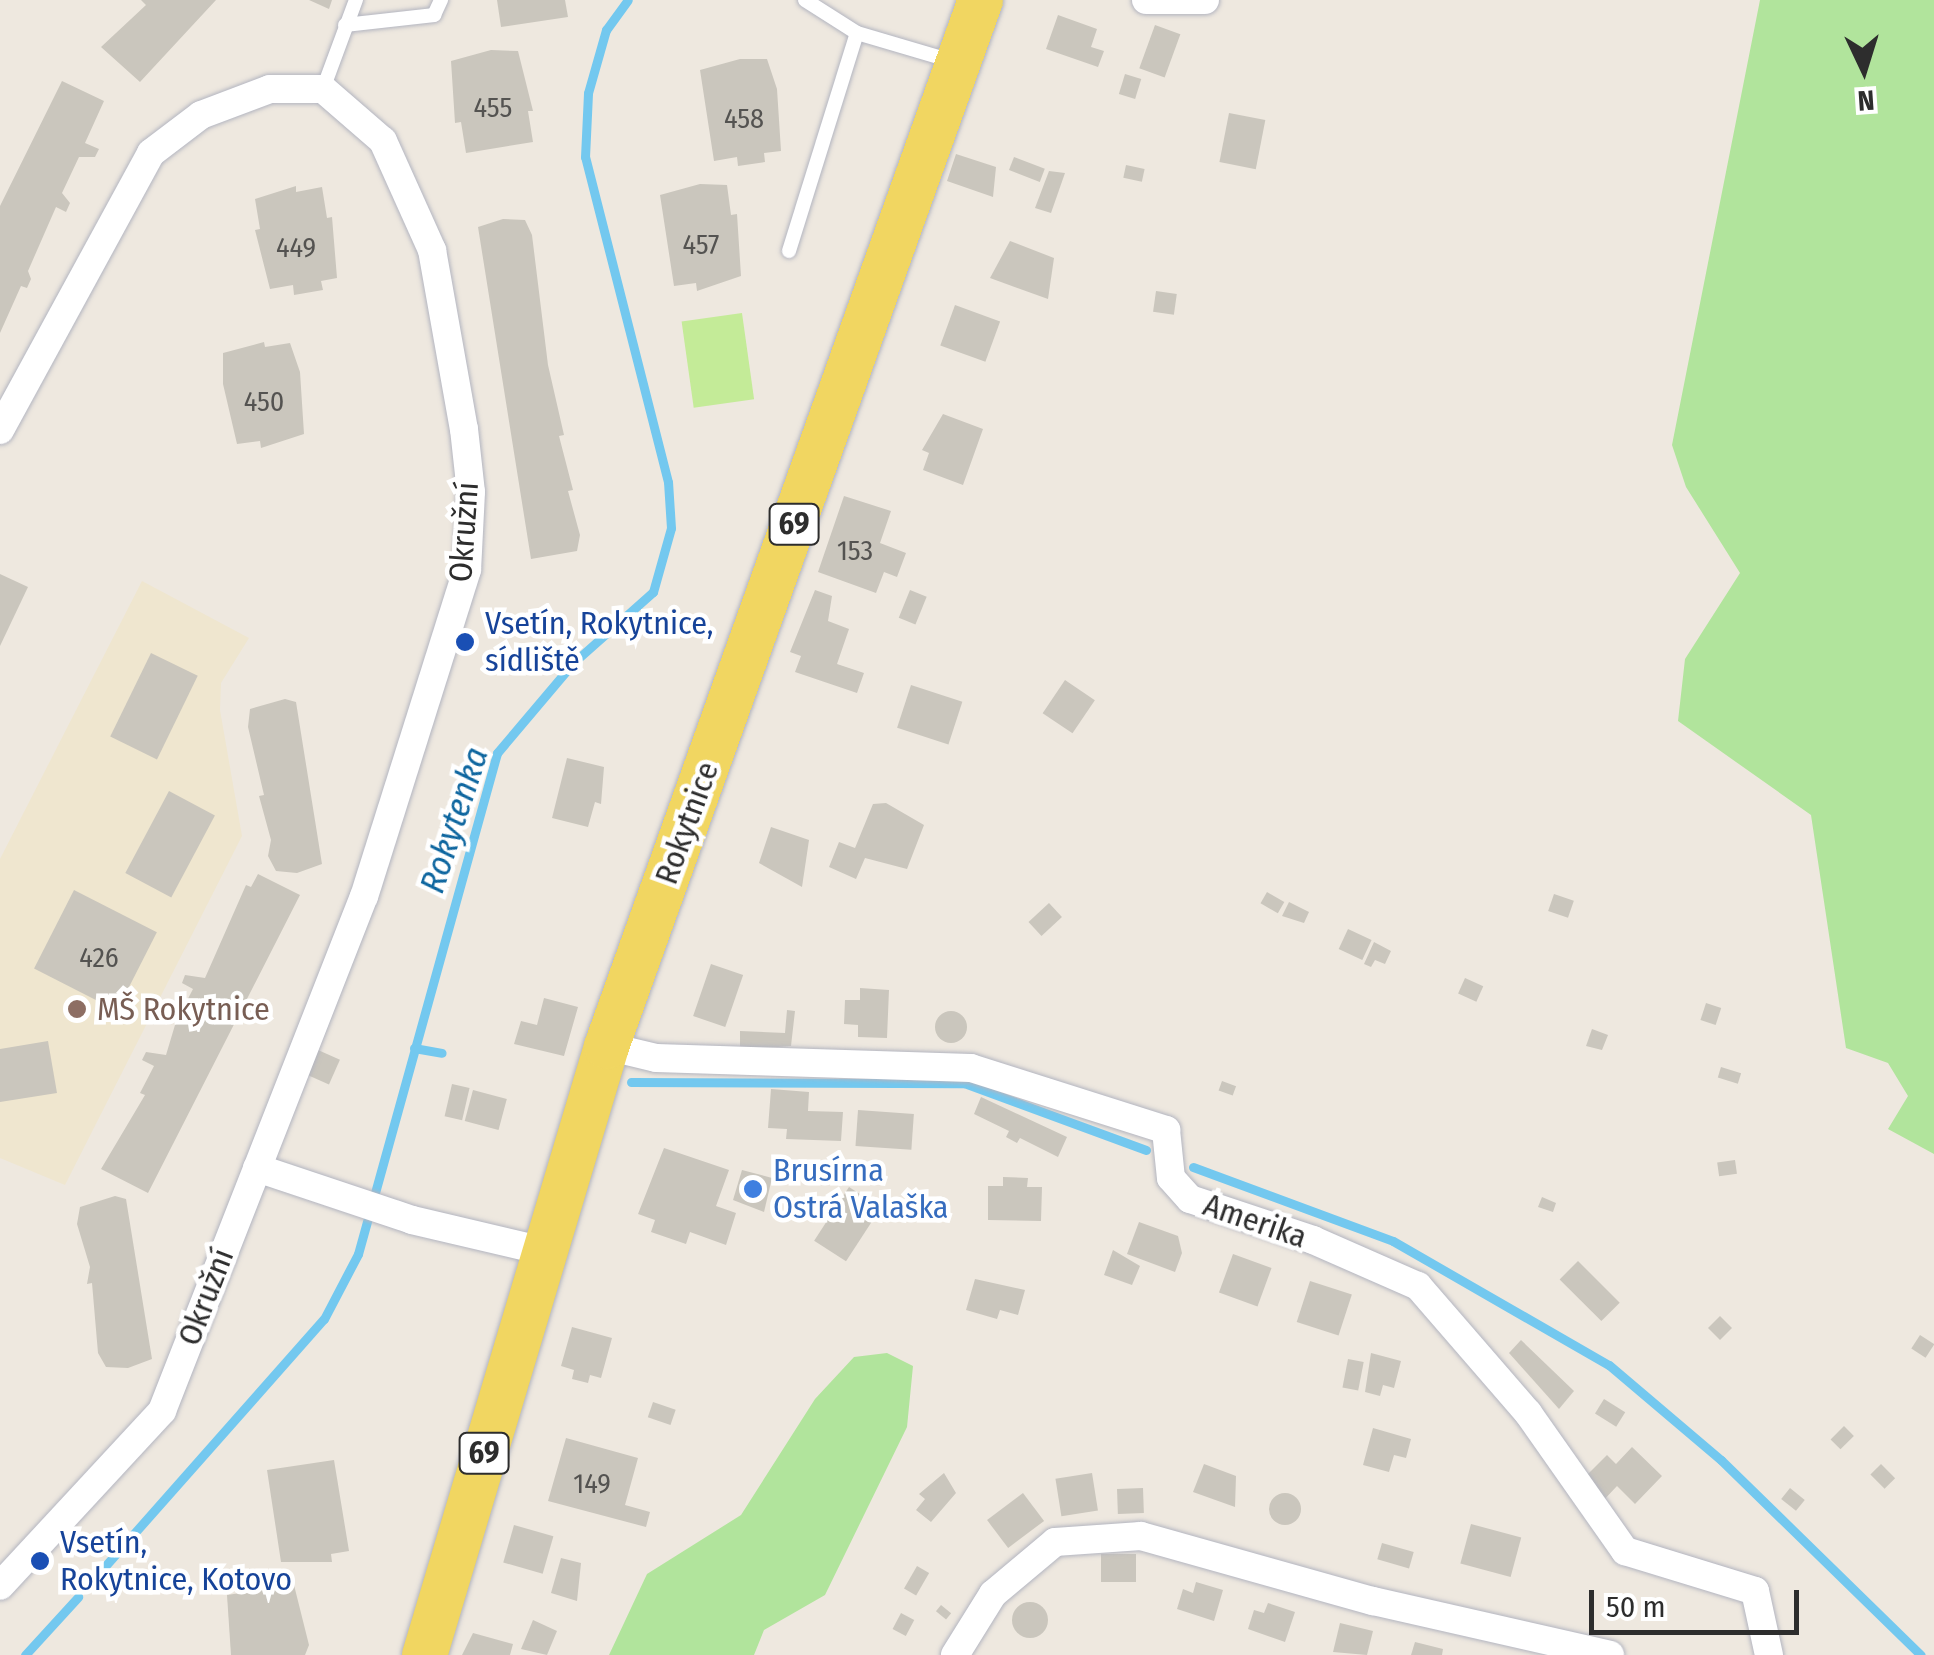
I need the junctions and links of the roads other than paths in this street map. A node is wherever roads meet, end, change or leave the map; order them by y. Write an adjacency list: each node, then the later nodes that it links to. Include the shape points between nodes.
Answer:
1 (356, 0): 7 (lane)
2 (441, 0): 7 (lane, via 434,14)
3 (805, 0): 8 (lane)
4 (980, 0): 9 (main road, Rokytnice / 69)
5 (1146, 0): 6 (street)
6 (1205, 0)
7 (345, 24): 10 (lane)
8 (857, 33): 9 (lane); 11 (lane)
9 (958, 62): 13 (main road, Rokytnice / 69)
10 (322, 89): 12 (street, via 270,89 201,114 151,153); 14 (street, Okružní, via 383,140 432,250 464,429 468,570 364,896)
11 (789, 251)
12 (0, 430)
13 (606, 1046): 15 (main road, Rokytnice / 69); 20 (street, Amerika, via 656,1058 971,1068 1166,1130 1171,1178 1190,1199 1313,1240 1418,1286 1528,1413 1625,1551 1755,1591)
14 (257, 1168): 15 (street, via 412,1220); 16 (street, Okružní, via 162,1411)
15 (544, 1251): 17 (main road, Rokytnice / 69)
16 (0, 1586)
17 (424, 1655)
18 (955, 1655): 19 (street, via 993,1594 1055,1542 1142,1536 1373,1602)
19 (1610, 1655)
20 (1770, 1655)

